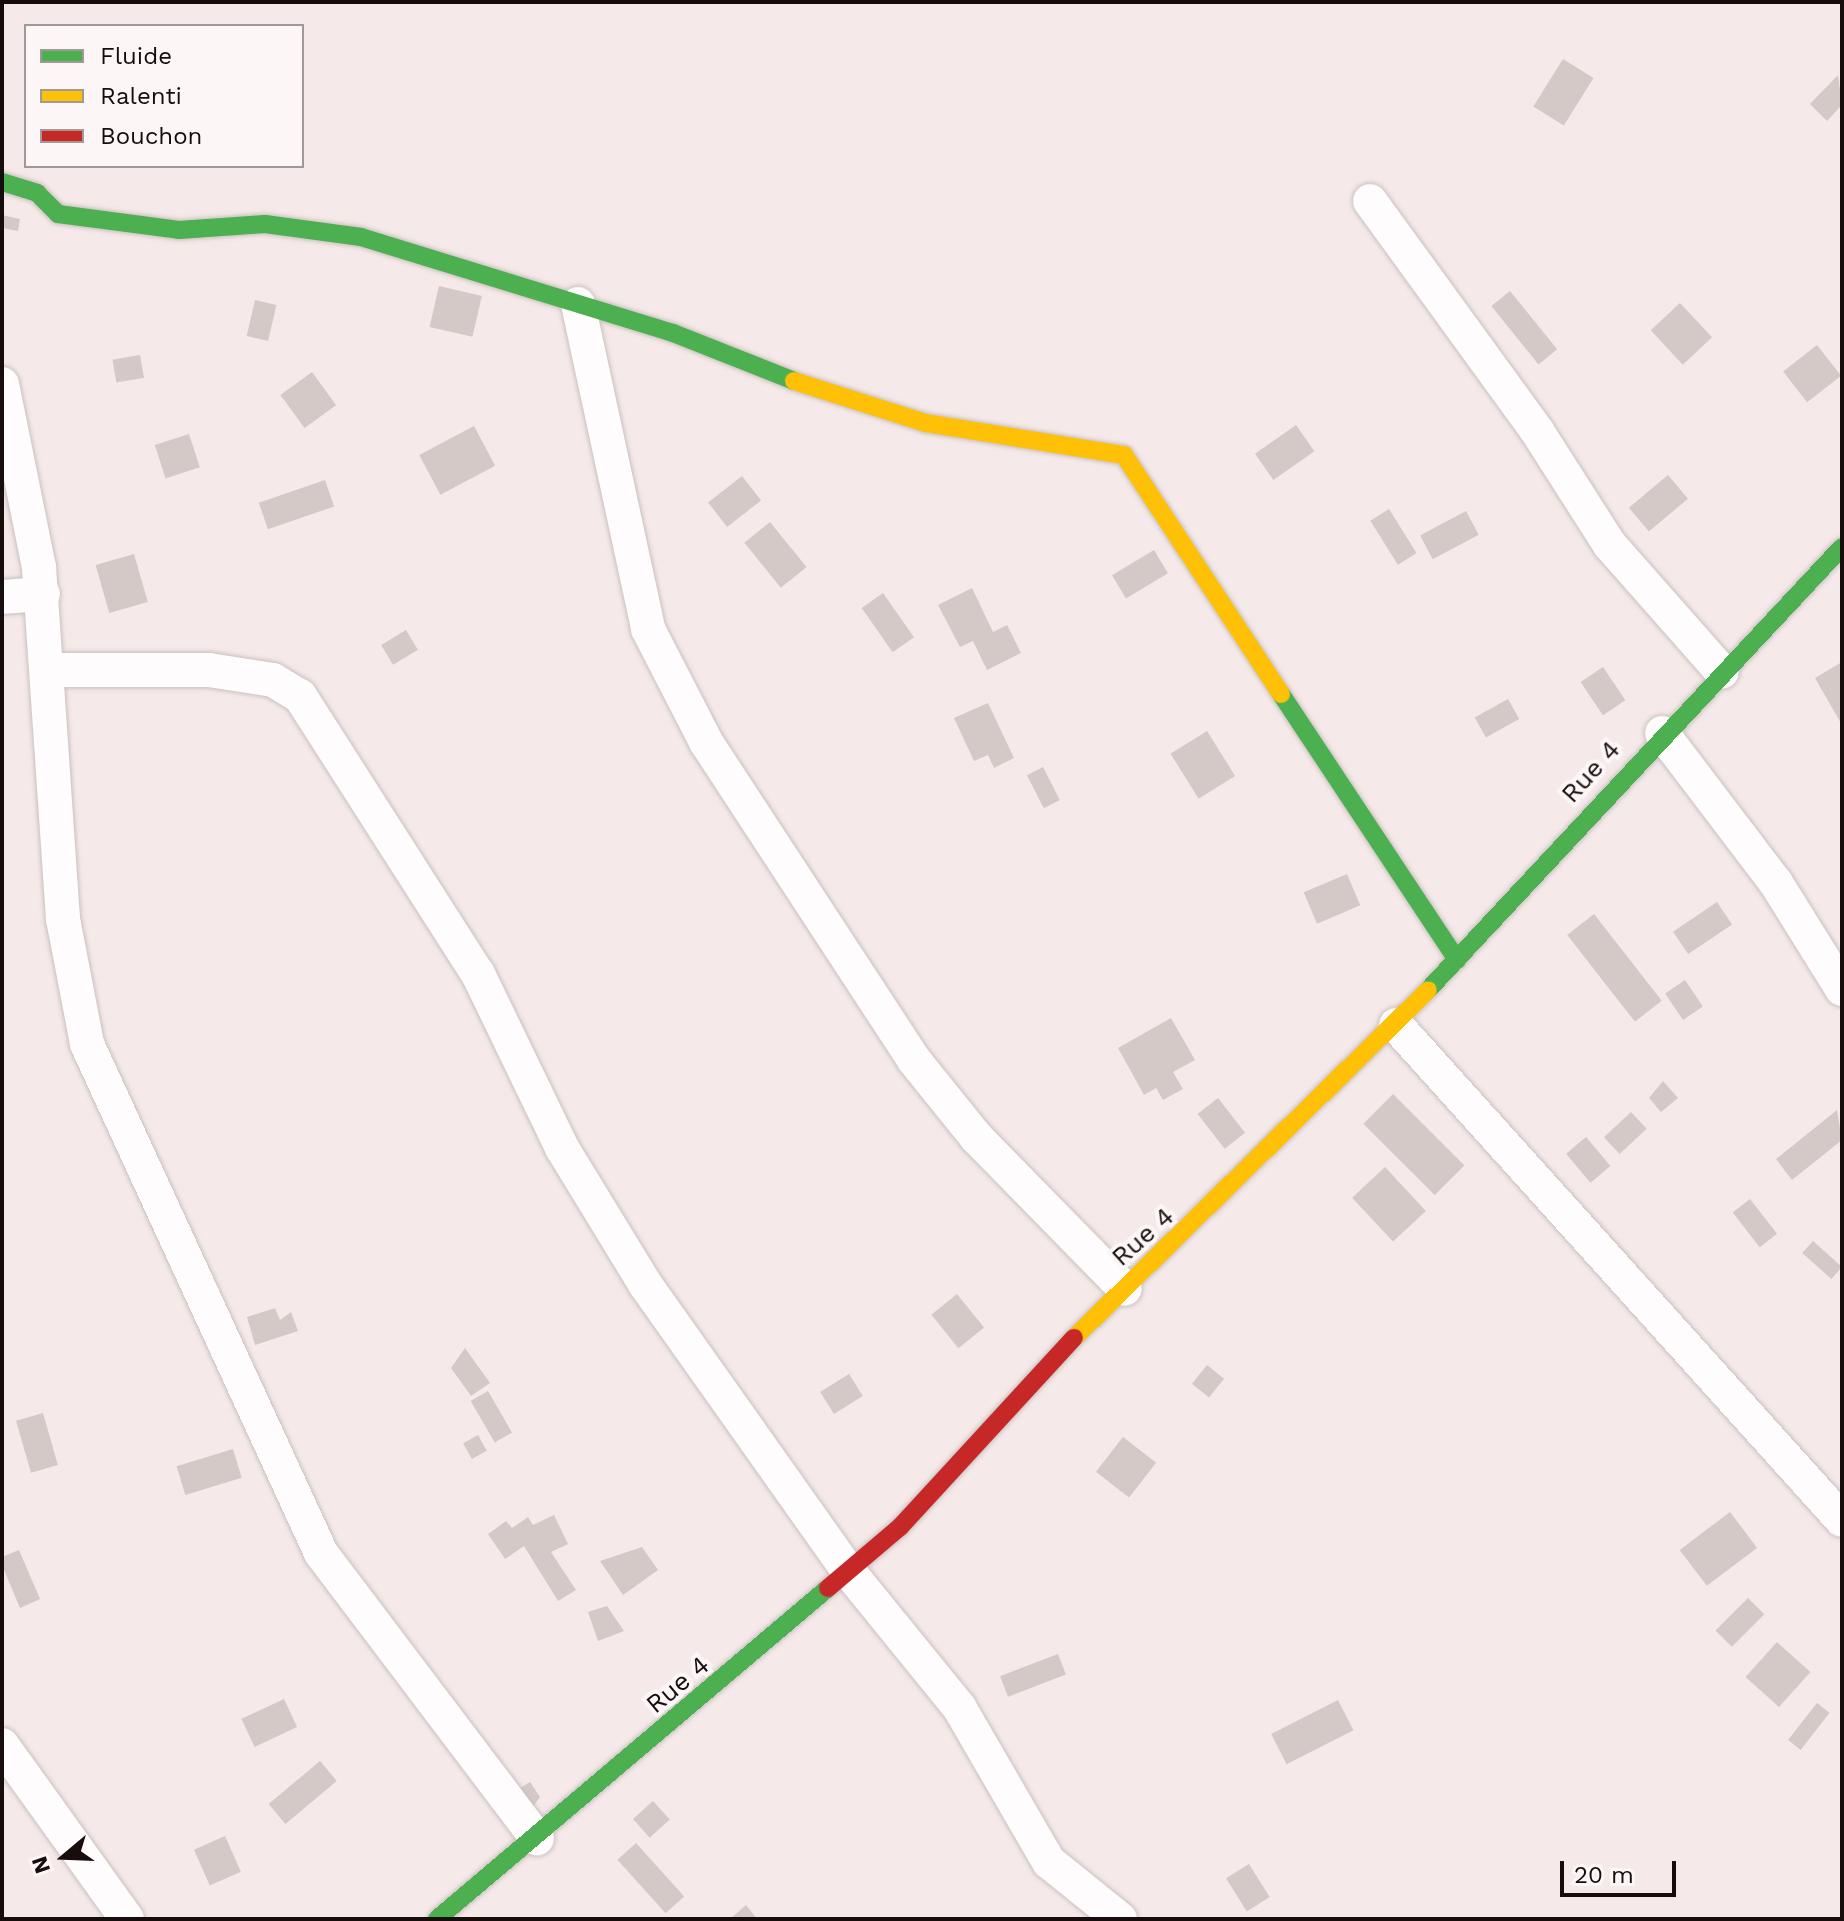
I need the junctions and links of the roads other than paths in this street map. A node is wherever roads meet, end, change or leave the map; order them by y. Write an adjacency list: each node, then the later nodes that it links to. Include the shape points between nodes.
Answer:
1 (2, 182): 3 (street, via 37,193 58,214 179,230 265,224 361,237)
2 (1370, 201): 9 (street, via 1537,431 1610,545)
3 (578, 304): 11 (street, via 673,333 821,392 926,423 1124,455); 14 (street, via 648,629 706,742 914,1060 977,1138)
4 (2, 384): 6 (street)
5 (1842, 547): 9 (street, Rue 4)
6 (43, 594): 7 (street); 8 (street)
7 (2, 597)
8 (50, 670): 16 (street, via 209,670 273,680 300,696 478,974 562,1148 645,1284); 18 (street, via 71,983 87,1044 120,1124 321,1553)
9 (1722, 672): 10 (street, Rue 4)
10 (1662, 733): 11 (street, Rue 4); 12 (street, via 1776,883)
11 (1457, 960): 13 (street, Rue 4)
12 (1842, 989)
13 (1396, 1025): 14 (street, Rue 4); 15 (street)
14 (1125, 1289): 16 (street, Rue 4)
15 (1842, 1520)
16 (850, 1573): 18 (street, Rue 4); 21 (street, via 959,1707 1049,1862)
17 (2, 1745): 19 (street)
18 (537, 1839): 20 (street, Rue 4)
19 (127, 1919)
20 (437, 1919)
21 (1120, 1919)

